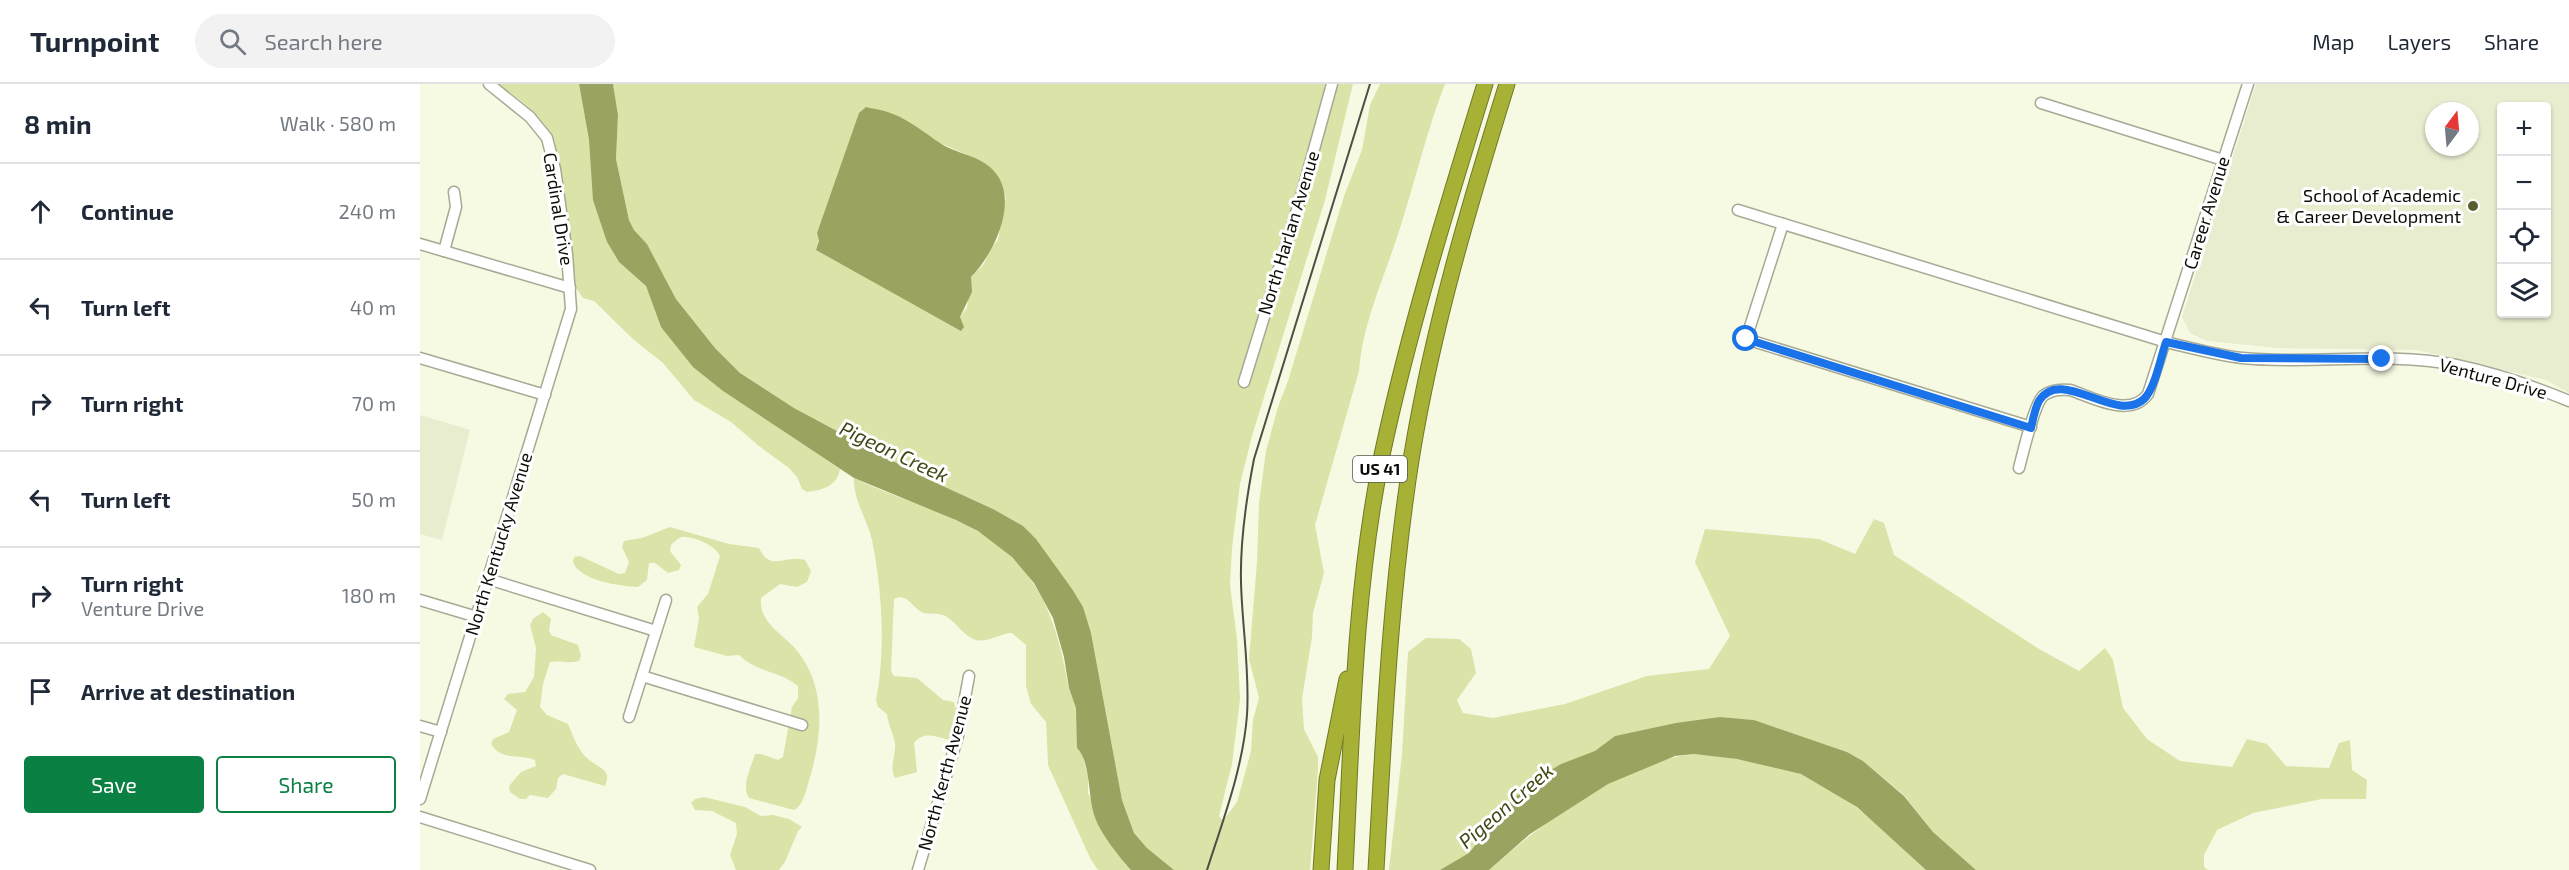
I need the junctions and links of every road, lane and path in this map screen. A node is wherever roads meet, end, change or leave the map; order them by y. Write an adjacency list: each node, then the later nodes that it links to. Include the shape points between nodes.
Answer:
1 (489, 84): 13 (street, Cardinal Drive, via 530,117 547,138 555,169)
2 (1332, 84): 16 (street, North Harlan Avenue)
3 (1485, 84): 25 (highway, US 41, via 1439,232 1382,455)
4 (1507, 84): 35 (highway, US 41, via 1447,287 1412,453 1391,612)
5 (2248, 84): 7 (street, Career Avenue)
6 (2041, 103): 7 (street)
7 (2223, 160): 14 (street, Career Avenue)
8 (454, 192): 12 (street, via 456,207)
9 (1738, 210): 10 (street, Venture Drive)
10 (1783, 224): 14 (street, Venture Drive); 19 (street, via 1746,339)
11 (420, 244): 12 (street)
12 (444, 251): 13 (street)
13 (570, 288): 17 (street, North Kentucky Avenue, via 568,323)
14 (2166, 342): 18 (street, Venture Drive, via 2241,358 2344,357 2455,365); 19 (street, Career Avenue, via 2148,394 2139,403 2120,406 2070,390 2056,390 2039,401)
15 (420, 358): 17 (street)
16 (1244, 382)
17 (545, 395): 21 (street, North Kentucky Avenue)
18 (2569, 401)
19 (2031, 428): 20 (street, Career Avenue)
20 (2019, 468)
21 (488, 579): 24 (street, North Kentucky Avenue); 26 (street)
22 (420, 600): 24 (street)
23 (666, 600): 26 (street)
24 (477, 617): 32 (street, North Kentucky Avenue)
25 (1357, 629): 36 (highway, US 41); 39 (highway, via 1327,780)
26 (656, 631): 27 (street)
27 (642, 676): 29 (street); 30 (street)
28 (969, 676): 38 (street, North Kerth Avenue, via 958,736)
29 (629, 717)
30 (802, 725)
31 (420, 726): 32 (street)
32 (441, 732): 33 (street, North Kentucky Avenue)
33 (420, 799)
34 (420, 817): 37 (street)
35 (1376, 864)
36 (1345, 869)
37 (590, 870)
38 (918, 870)
39 (1321, 870)

